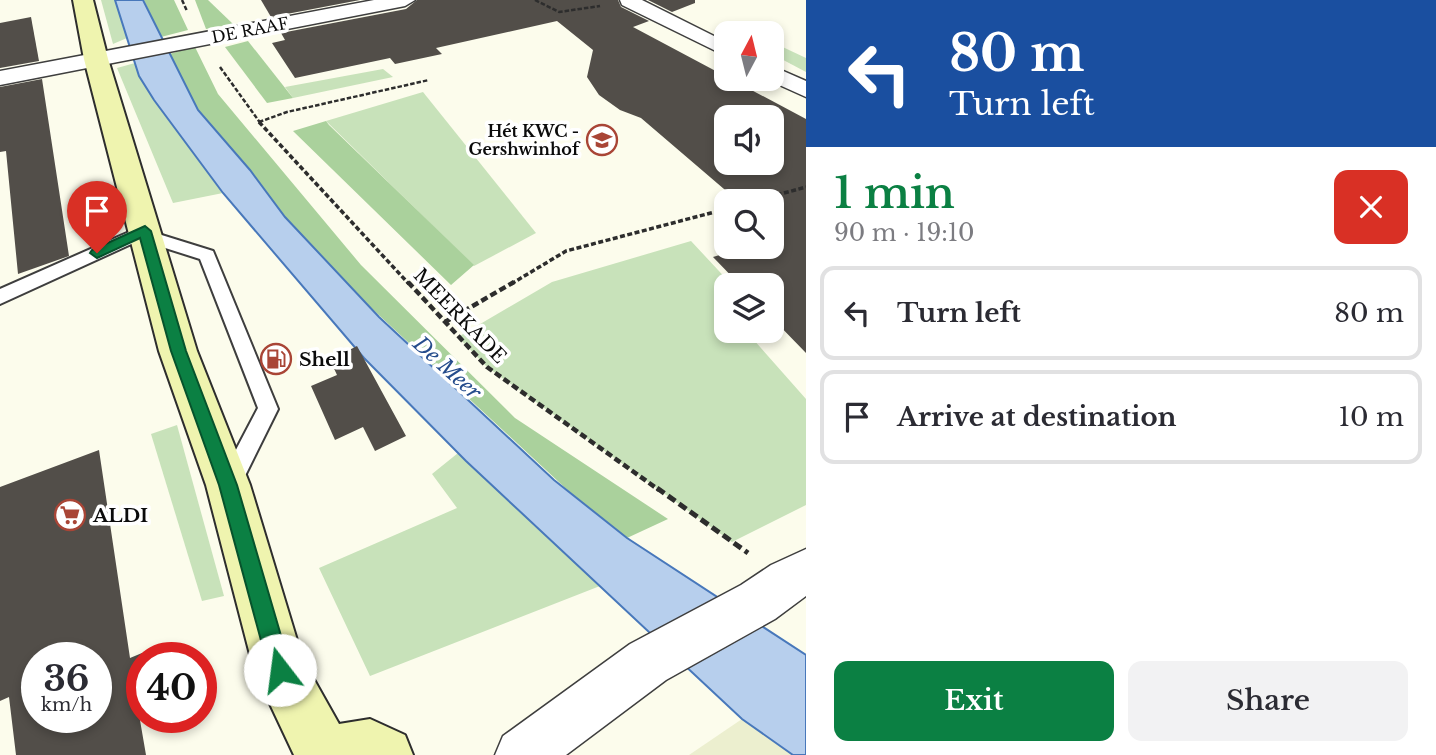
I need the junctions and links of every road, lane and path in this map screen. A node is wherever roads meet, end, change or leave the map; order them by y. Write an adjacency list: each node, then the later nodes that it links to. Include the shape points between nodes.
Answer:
1 (83, 0): 8 (street)
2 (182, 0): 6 (path, MEERKADE)
3 (405, 0): 6 (street, DE RAAF)
4 (535, 0): 5 (path, via 559,12)
5 (629, 1): 7 (street)
6 (200, 39): 8 (street, DE RAAF); 13 (path, MEERKADE)
7 (714, 44)
8 (96, 59): 9 (street, DE RAAF); 17 (street)
9 (0, 78)
10 (784, 79): 12 (street)
11 (429, 80): 13 (path)
12 (806, 90)
13 (259, 122): 19 (path, MEERKADE)
14 (806, 187): 15 (path)
15 (784, 193)
16 (714, 212): 19 (path, via 566,251)
17 (146, 233): 18 (lane); 20 (street, via 178,351); 20 (lane, via 207,255 268,409)
18 (0, 297)
19 (445, 322): 21 (path, MEERKADE, via 487,368)
20 (228, 485): 22 (street, via 280,670)
21 (784, 585): 24 (street, via 648,662)
22 (323, 755): 23 (street, via 370,747)
23 (385, 755)
24 (522, 755)

